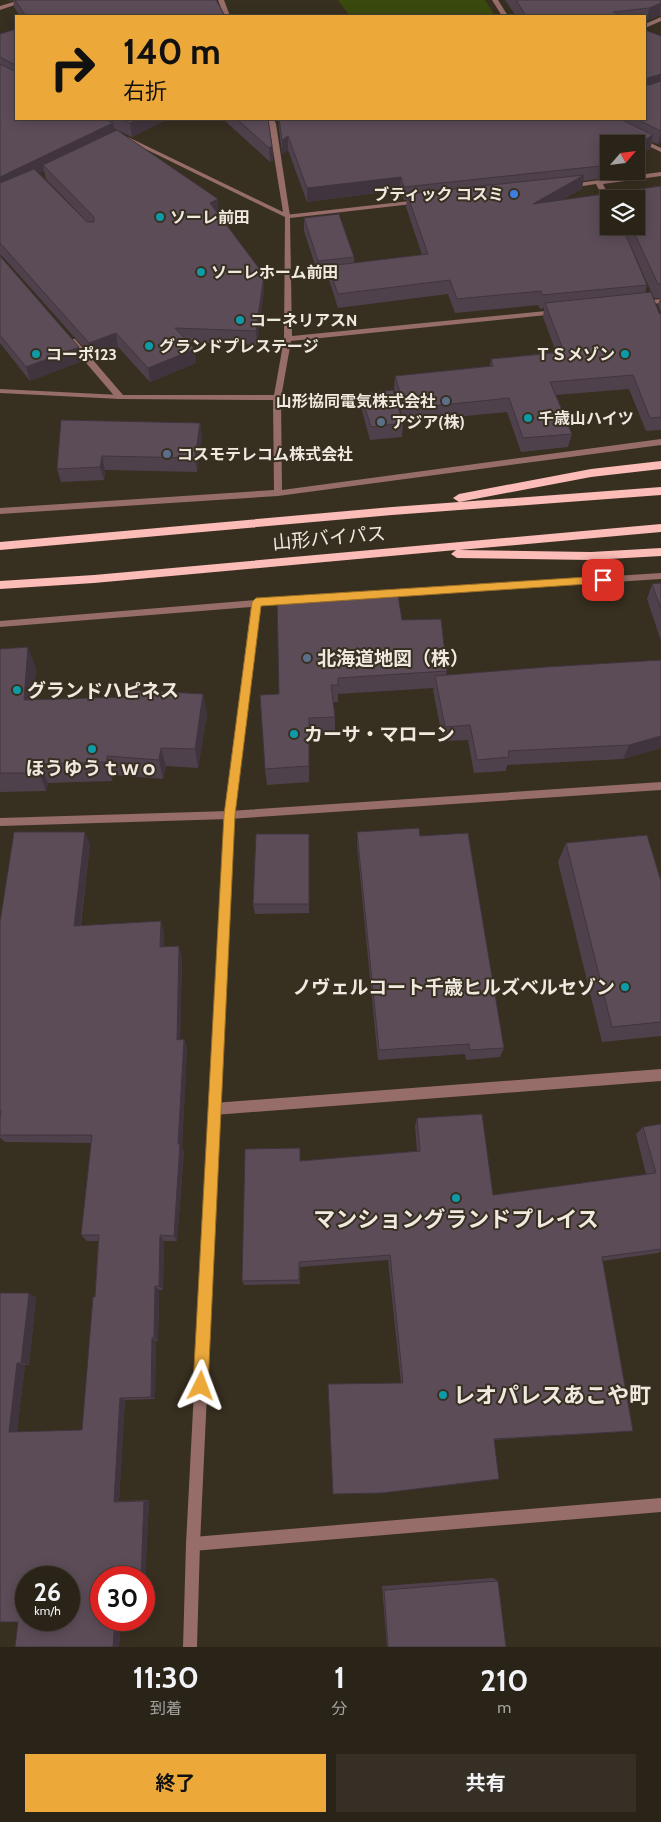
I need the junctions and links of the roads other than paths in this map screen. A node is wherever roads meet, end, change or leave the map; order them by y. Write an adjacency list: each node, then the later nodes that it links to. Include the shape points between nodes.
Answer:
1 (26, 0): 4 (street)
2 (220, 0): 5 (street)
3 (495, 0): 6 (street)
4 (0, 8)
5 (227, 15)
6 (504, 15)
7 (661, 20): 8 (street)
8 (646, 26)
9 (272, 122): 10 (street); 21 (street)
10 (281, 122)
11 (116, 133): 12 (street)
12 (123, 137): 13 (street); 21 (street)
13 (115, 141)
14 (645, 142): 15 (street)
15 (661, 150)
16 (661, 174): 17 (street)
17 (599, 183): 18 (street); 19 (street)
18 (560, 187)
19 (602, 190)
20 (423, 202): 21 (street)
21 (287, 216): 29 (street)
22 (648, 294): 24 (street)
23 (661, 301): 24 (street)
24 (651, 302): 25 (street); 26 (street)
25 (632, 304)
26 (654, 310)
27 (563, 311): 29 (street)
28 (63, 332): 31 (street)
29 (288, 339): 32 (street)
30 (0, 391): 31 (street)
31 (120, 397): 32 (street)
32 (277, 398): 36 (street)
33 (661, 442): 36 (street)
34 (661, 465): 37 (highway, via 592,473)
35 (661, 491): 37 (highway, 山形バイパス)
36 (278, 492): 38 (street)
37 (392, 511): 40 (highway, 山形バイパス)
38 (0, 512)
39 (661, 528): 42 (highway, 山形バイパス)
40 (0, 546)
41 (661, 552): 42 (highway, via 591,556)
42 (383, 553): 44 (highway, 山形バイパス)
43 (661, 576): 45 (street)
44 (0, 585)
45 (306, 599)
46 (296, 600): 47 (street)
47 (256, 602): 48 (street); 50 (street)
48 (0, 624)
49 (661, 786): 50 (street)
50 (229, 815): 51 (street); 53 (street)
51 (0, 822)
52 (661, 1075): 53 (street)
53 (214, 1109): 55 (street)
54 (661, 1505): 55 (street)
55 (193, 1544): 56 (street)
56 (190, 1647)

